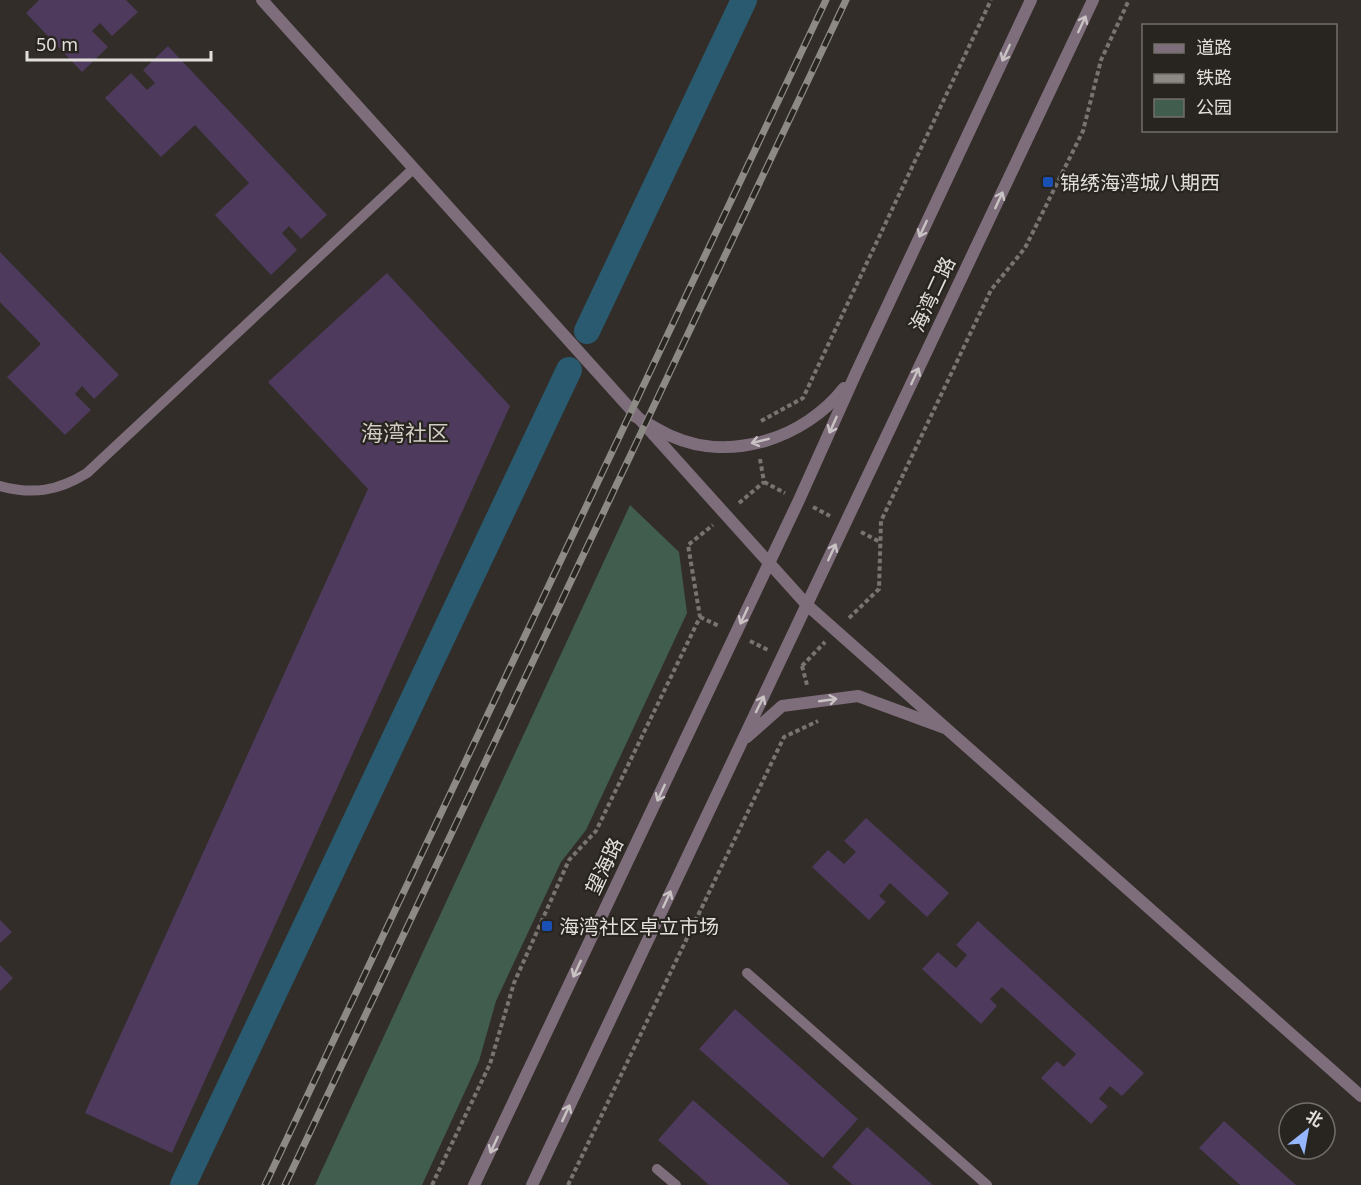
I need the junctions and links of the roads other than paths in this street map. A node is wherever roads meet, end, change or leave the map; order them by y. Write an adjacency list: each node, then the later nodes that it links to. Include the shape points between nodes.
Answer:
1 (262, 0): 4 (street)
2 (1031, 0): 5 (street, 海湾二路, one-way to 5)
3 (1093, 0): 9 (street, 海湾二路, one-way to 3)
4 (413, 169): 6 (street); 7 (lane, via 87,473 67,485 44,491)
5 (856, 373): 6 (street, one-way to 6, via 830,405 796,430 757,444 714,446 672,436); 8 (street, 海湾二路, one-way to 8)
6 (634, 416): 8 (street)
7 (0, 486)
8 (769, 563): 9 (street); 15 (street, 望海路, one-way to 15)
9 (807, 605): 10 (street); 11 (street, one-way to 9)
10 (945, 728): 11 (street, one-way to 10, via 782,706 858,696); 13 (street)
11 (742, 742): 16 (street, one-way to 11)
12 (747, 973): 18 (lane)
13 (1361, 1096)
14 (657, 1169): 17 (lane)
15 (474, 1185)
16 (532, 1185)
17 (676, 1185)
18 (987, 1185)

